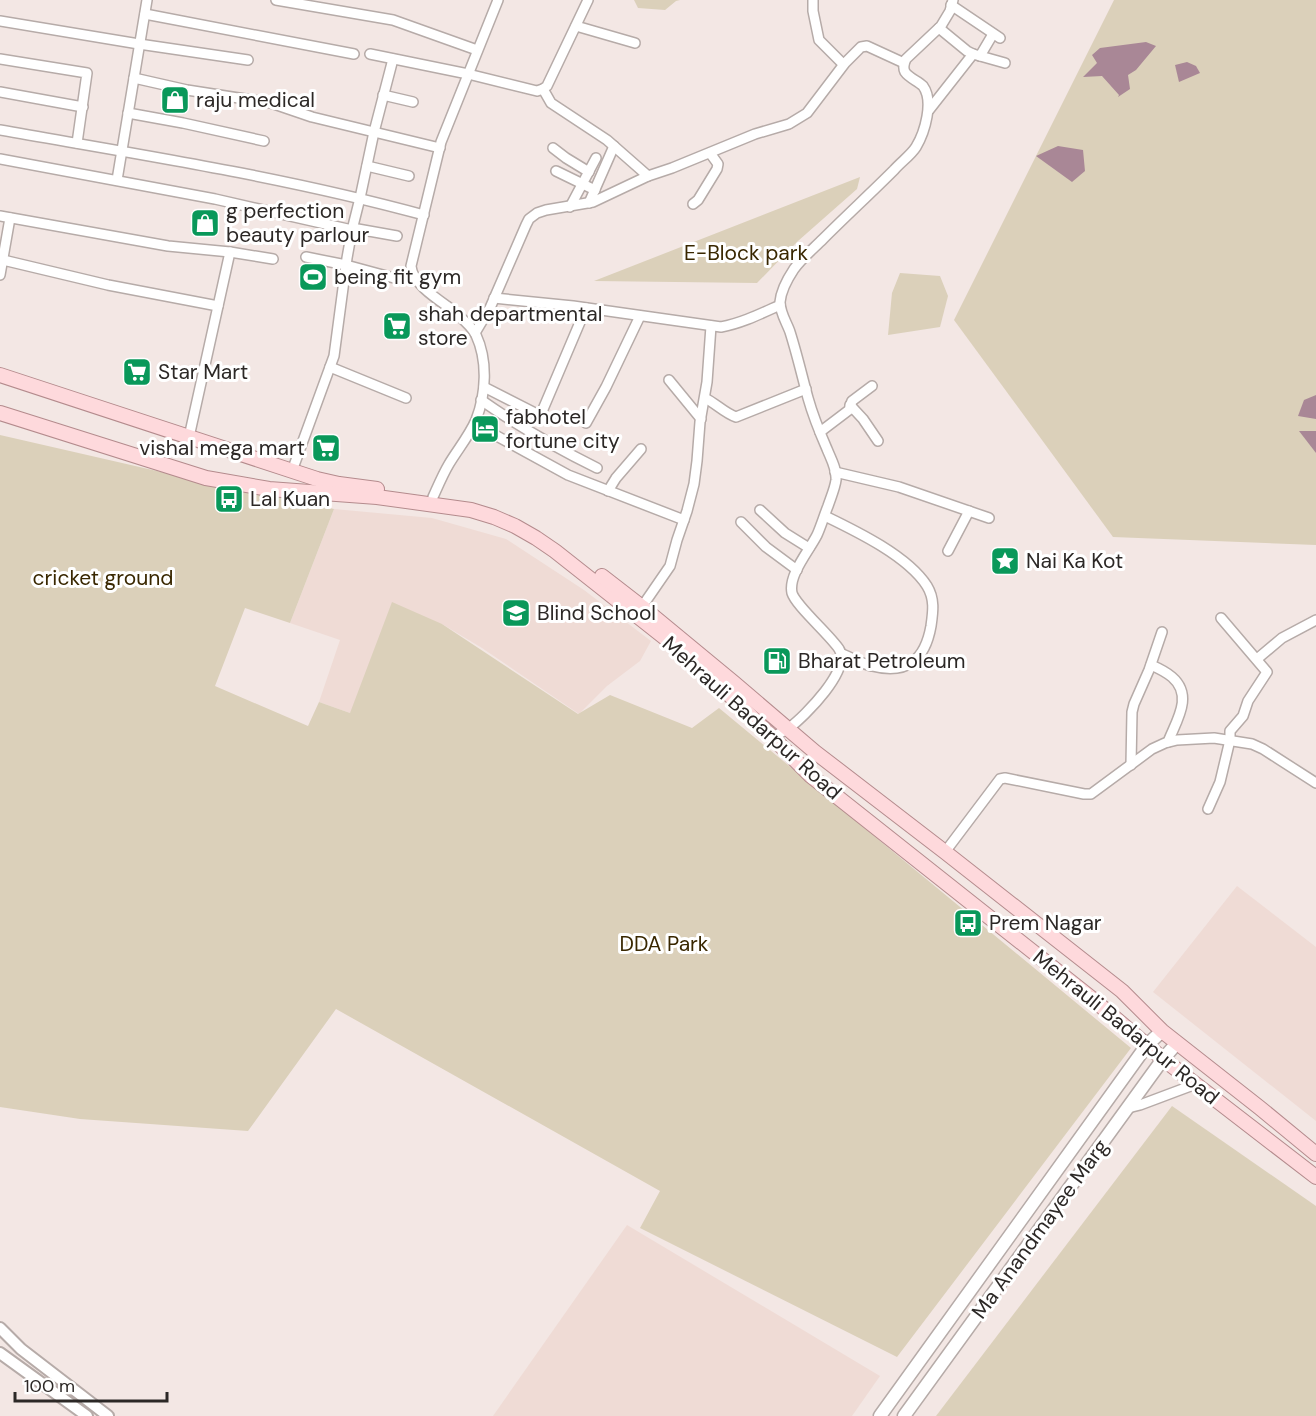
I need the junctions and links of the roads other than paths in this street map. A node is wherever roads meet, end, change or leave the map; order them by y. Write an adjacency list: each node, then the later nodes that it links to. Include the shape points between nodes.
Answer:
1 (147, 0): 7 (street)
2 (276, 0): 13 (street, via 393,20)
3 (498, 0): 13 (street)
4 (588, 0): 9 (street)
5 (813, 0): 22 (street, via 819,40)
6 (952, 2): 10 (street); 16 (street, via 997,36)
7 (145, 14): 11 (street); 14 (street)
8 (0, 21): 11 (street)
9 (576, 26): 12 (street); 25 (street)
10 (939, 28): 16 (street); 20 (street)
11 (139, 44): 19 (street); 24 (street)
12 (635, 44)
13 (477, 50): 23 (street)
14 (354, 54)
15 (370, 54): 18 (street)
16 (977, 55): 21 (street); 30 (street)
17 (0, 59): 29 (street, via 87,73)
18 (393, 59): 23 (street); 27 (street)
19 (248, 60)
20 (904, 63): 22 (street, via 864,46); 30 (street, via 906,73 927,93)
21 (1005, 63)
22 (843, 64): 40 (street, via 807,113 789,124)
23 (468, 74): 25 (street, via 537,91); 37 (street)
24 (134, 78): 31 (street); 33 (street, via 271,103)
25 (543, 89): 36 (street, via 551,104)
26 (0, 92): 29 (street)
27 (383, 95): 28 (street); 33 (street)
28 (413, 102)
29 (83, 107): 35 (street)
30 (929, 110): 67 (street, via 916,147 795,268)
31 (128, 113): 34 (street); 39 (street)
32 (0, 130): 35 (street)
33 (374, 132): 37 (street); 43 (street)
34 (264, 141)
35 (77, 143): 39 (street)
36 (614, 146): 47 (street); 50 (street)
37 (440, 148): 55 (street)
38 (553, 148): 45 (street)
39 (121, 150): 48 (street); 51 (street)
40 (710, 153): 47 (street); 53 (street, via 717,169)
41 (596, 158): 45 (street)
42 (0, 159): 48 (street)
43 (367, 166): 46 (street); 51 (street)
44 (556, 171): 49 (street)
45 (588, 172): 49 (street)
46 (409, 176)
47 (648, 176): 52 (street)
48 (117, 180): 57 (street)
49 (582, 185): 50 (street); 54 (street)
50 (595, 190): 52 (street)
51 (360, 198): 55 (street); 57 (street)
52 (589, 203): 54 (street)
53 (693, 204)
54 (570, 207): 66 (street, via 546,210 529,219)
55 (424, 215): 72 (street, via 411,272)
56 (5, 217): 59 (street, via 168,246); 62 (street)
57 (352, 229): 58 (street); 63 (street)
58 (397, 236)
59 (230, 252): 61 (street); 68 (street)
60 (306, 257): 63 (street)
61 (273, 259)
62 (3, 260): 64 (street); 68 (street)
63 (346, 265): 65 (street); 73 (street, via 336,349)
64 (0, 275)
65 (394, 278)
66 (494, 298): 69 (street); 72 (street)
67 (780, 305): 71 (street, via 738,324); 78 (street)
68 (218, 306): 88 (street)
69 (586, 308): 70 (street); 77 (street, via 541,414)
70 (639, 316): 71 (street); 85 (street)
71 (711, 326): 80 (street)
72 (475, 333): 77 (street, via 483,359)
73 (330, 367): 79 (street); 92 (street)
74 (0, 375): 88 (main road, Mehrauli Badarpur Road)
75 (669, 380): 84 (street)
76 (872, 386): 82 (street)
77 (484, 387): 81 (street)
78 (806, 389): 80 (street, via 736,417); 86 (street)
79 (406, 398)
80 (705, 398): 84 (street)
81 (481, 400): 91 (street, via 550,444); 97 (street, via 476,419)
82 (850, 405): 86 (street, via 849,410); 89 (street)
83 (0, 413): 96 (main road, Mehrauli Badarpur Road, via 206,478)
84 (701, 419): 102 (street, via 694,484)
85 (586, 423)
86 (820, 432): 93 (street)
87 (495, 435): 95 (street)
88 (189, 437): 92 (main road, Mehrauli Badarpur Road)
89 (878, 441)
90 (641, 448): 95 (street)
91 (597, 468)
92 (292, 471): 94 (main road, Mehrauli Badarpur Road)
93 (835, 472): 99 (street, via 899,487); 100 (street)
94 (317, 479): 96 (main road); 97 (main road, Mehrauli Badarpur Road)
95 (608, 491): 102 (street)
96 (314, 493): 107 (main road, Mehrauli Badarpur Road, via 433,504 494,517 536,537)
97 (433, 497): 107 (main road, Mehrauli Badarpur Road, via 493,507 522,520 553,539)
98 (760, 510): 104 (street)
99 (969, 511): 101 (street); 105 (street)
100 (825, 516): 104 (street); 111 (street, via 897,556 927,585 933,603 926,647 912,663 885,669)
101 (989, 518)
102 (684, 520): 107 (street, via 670,566)
103 (741, 522): 106 (street, via 765,547)
104 (809, 548): 106 (street)
105 (948, 551)
106 (797, 570): 111 (street, via 793,596)
107 (639, 611): 114 (main road, Mehrauli Badarpur Road); 115 (main road, Mehrauli Badarpur Road)
108 (1221, 618): 112 (street)
109 (1316, 620): 112 (street, via 1282,638)
110 (1162, 632): 113 (street)
111 (842, 654): 114 (street, via 834,679)
112 (1257, 659): 116 (street, via 1267,672 1243,716 1230,731)
113 (1151, 665): 117 (street, via 1170,675 1183,696); 118 (street, via 1132,712)
114 (788, 729): 115 (street); 121 (main road, Mehrauli Badarpur Road)
115 (773, 737): 124 (main road, Mehrauli Badarpur Road, via 811,776)
116 (1230, 740): 117 (street); 119 (street, via 1263,749); 120 (street, via 1220,782)
117 (1168, 742): 118 (street)
118 (1131, 765): 121 (street, via 1091,794 1000,779)
119 (1316, 783)
120 (1208, 809)
121 (945, 852): 122 (main road, Mehrauli Badarpur Road, via 1122,991)
122 (1162, 1031): 123 (main road, Mehrauli Badarpur Road); 124 (main road, Ma Anandmayee Marg)
123 (1177, 1043): 125 (main road, Ma Anandmayee Marg); 128 (main road, Mehrauli Badarpur Road)
124 (1147, 1045): 125 (main road, Mehrauli Badarpur Road); 134 (main road, Ma Anandmayee Marg)
125 (1163, 1059): 126 (main road, Mehrauli Badarpur Road); 127 (main road, Ma Anandmayee Marg)
126 (1196, 1084): 127 (street); 129 (main road, Mehrauli Badarpur Road)
127 (1128, 1108): 135 (main road, Ma Anandmayee Marg)
128 (1316, 1154)
129 (1316, 1176)
130 (0, 1328): 133 (street, via 21,1349)
131 (0, 1353): 132 (street)
132 (87, 1416)
133 (108, 1416)
134 (880, 1416)
135 (904, 1416)

